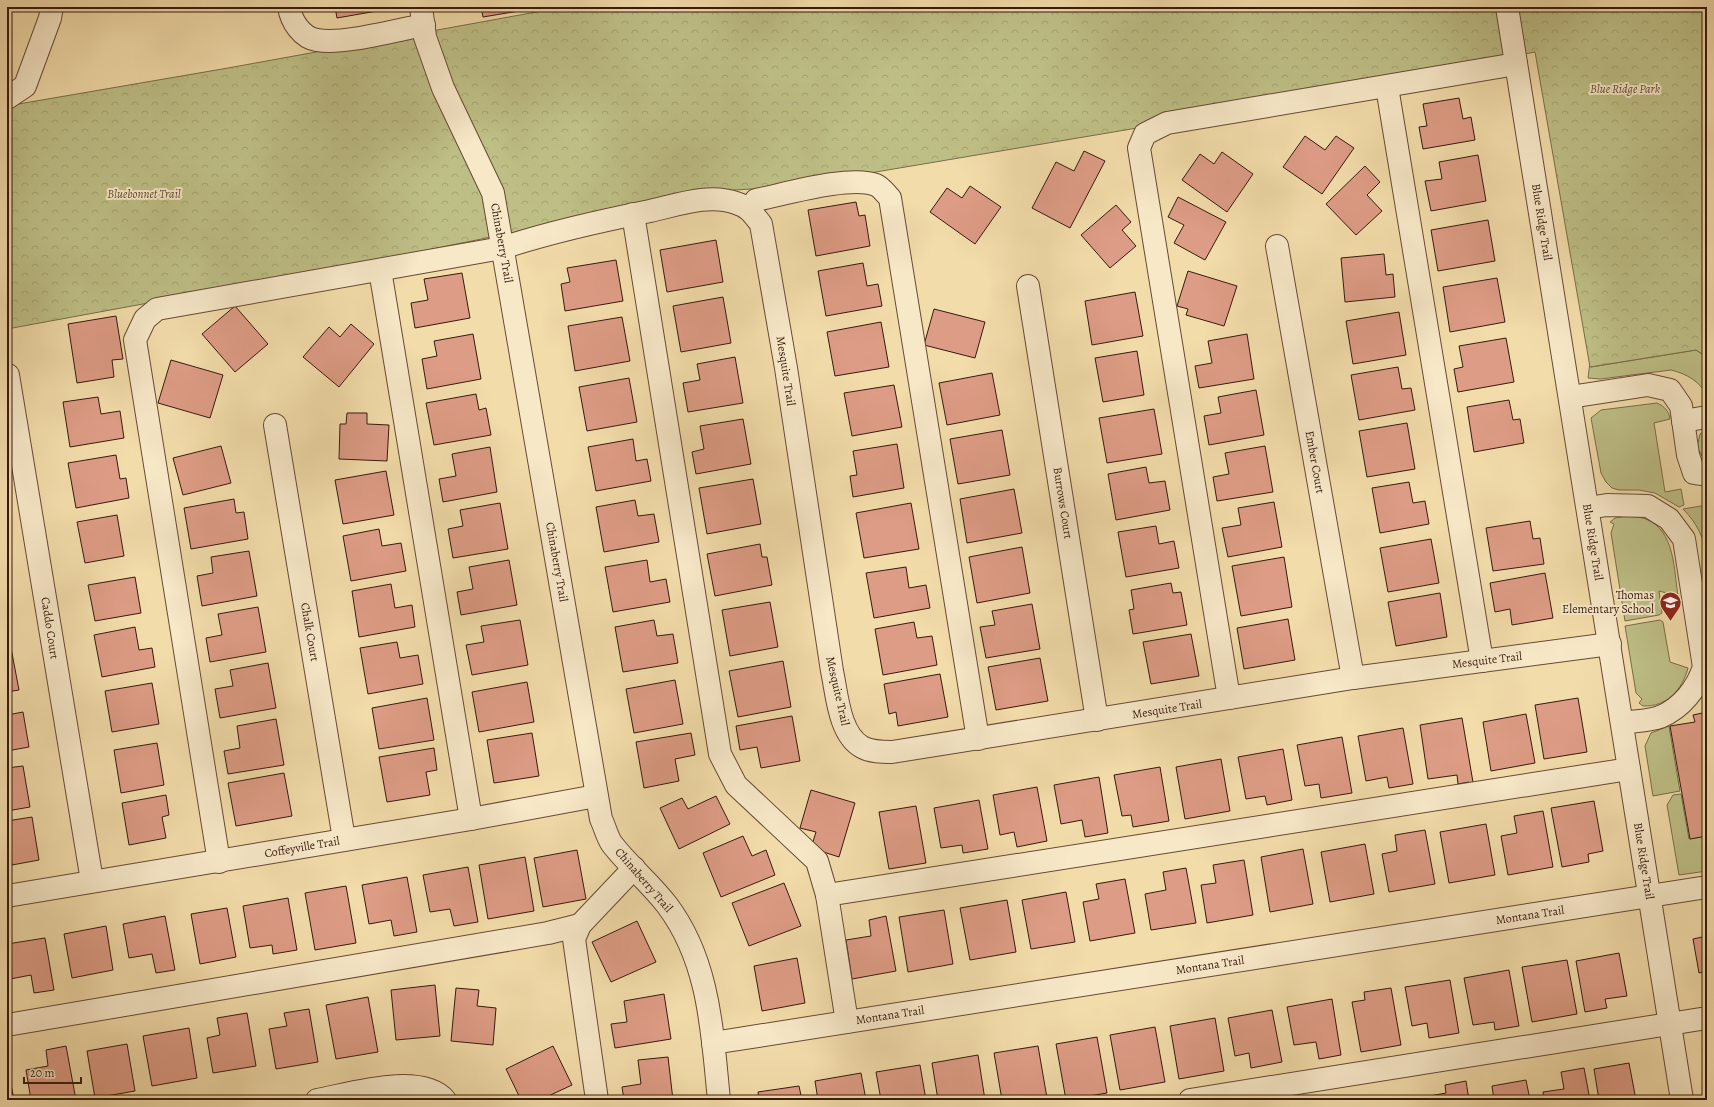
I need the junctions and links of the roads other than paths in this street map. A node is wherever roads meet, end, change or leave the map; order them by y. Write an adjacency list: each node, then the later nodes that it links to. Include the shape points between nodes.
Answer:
1 (52, 7): 7 (street, via 25,86)
2 (289, 7): 4 (street, via 299,29 316,40 341,40)
3 (1507, 7): 5 (street, Blue Ridge Trail)
4 (422, 16): 11 (street, Chinaberry Trail, via 425,37 443,88 493,193)
5 (1516, 64): 6 (street); 15 (street, Blue Ridge Trail)
6 (1387, 87): 22 (street); 24 (street, via 1167,123 1145,134 1139,148)
7 (7, 98)
8 (750, 209): 9 (street, via 736,203 707,199); 27 (street, Mesquite Trail, via 761,224 786,368 832,672 843,720 850,735 861,746 875,751 892,752); 27 (street, via 756,200 837,184 862,182 878,186 890,198)
9 (633, 214): 11 (street, via 538,236); 36 (street, via 720,754 736,785 817,861)
10 (1277, 246): 23 (street, Ember Court)
11 (502, 248): 12 (street); 29 (street, Chinaberry Trail)
12 (380, 270): 30 (street); 32 (street, via 157,309 145,319 135,340)
13 (1028, 286): 25 (street, Burrows Court)
14 (8, 375): 34 (street, Caddo Court)
15 (1570, 397): 17 (street, via 1648,385 1670,390 1681,406); 20 (street, Blue Ridge Trail)
16 (1707, 417): 17 (street)
17 (1683, 421): 19 (street, via 1688,455 1694,472)
18 (275, 425): 31 (street, Chalk Court)
19 (1707, 475)
20 (1588, 508): 21 (street, Blue Ridge Trail); 26 (street, via 1607,505 1648,506 1669,519 1684,539 1704,666 1699,683 1681,704 1659,717)
21 (1610, 644): 22 (street, Mesquite Trail); 26 (street, Blue Ridge Trail)
22 (1482, 661): 23 (street, Mesquite Trail)
23 (1353, 678): 24 (street, Mesquite Trail)
24 (1229, 698): 25 (street, Mesquite Trail)
25 (1098, 720): 27 (street, Mesquite Trail)
26 (1622, 723): 28 (street, Blue Ridge Trail)
27 (978, 739)
28 (1629, 769): 36 (street); 38 (street, Blue Ridge Trail)
29 (596, 796): 30 (street, Coffeyville Trail); 33 (street, Chinaberry Trail, via 601,819 612,843)
30 (471, 819): 31 (street, Coffeyville Trail)
31 (344, 839): 32 (street, Coffeyville Trail)
32 (219, 862): 34 (street, Coffeyville Trail)
33 (634, 868): 39 (street); 44 (street, Chinaberry Trail, via 667,905 686,934 699,963)
34 (92, 881): 37 (street, Coffeyville Trail)
35 (1707, 887): 38 (street, Montana Trail)
36 (827, 895): 41 (street)
37 (7, 896)
38 (1650, 896): 41 (street, Montana Trail); 42 (street, Blue Ridge Trail)
39 (580, 925): 43 (street); 47 (street, via 574,940)
40 (1707, 1018): 42 (street)
41 (848, 1022): 44 (street, Montana Trail)
42 (1670, 1024): 49 (street); 50 (street, Blue Ridge Trail)
43 (7, 1025)
44 (713, 1043): 48 (street, Chinaberry Trail)
45 (442, 1097): 46 (street, via 426,1088 400,1085)
46 (317, 1100)
47 (597, 1100)
48 (719, 1100)
49 (1190, 1100)
50 (1682, 1100)

